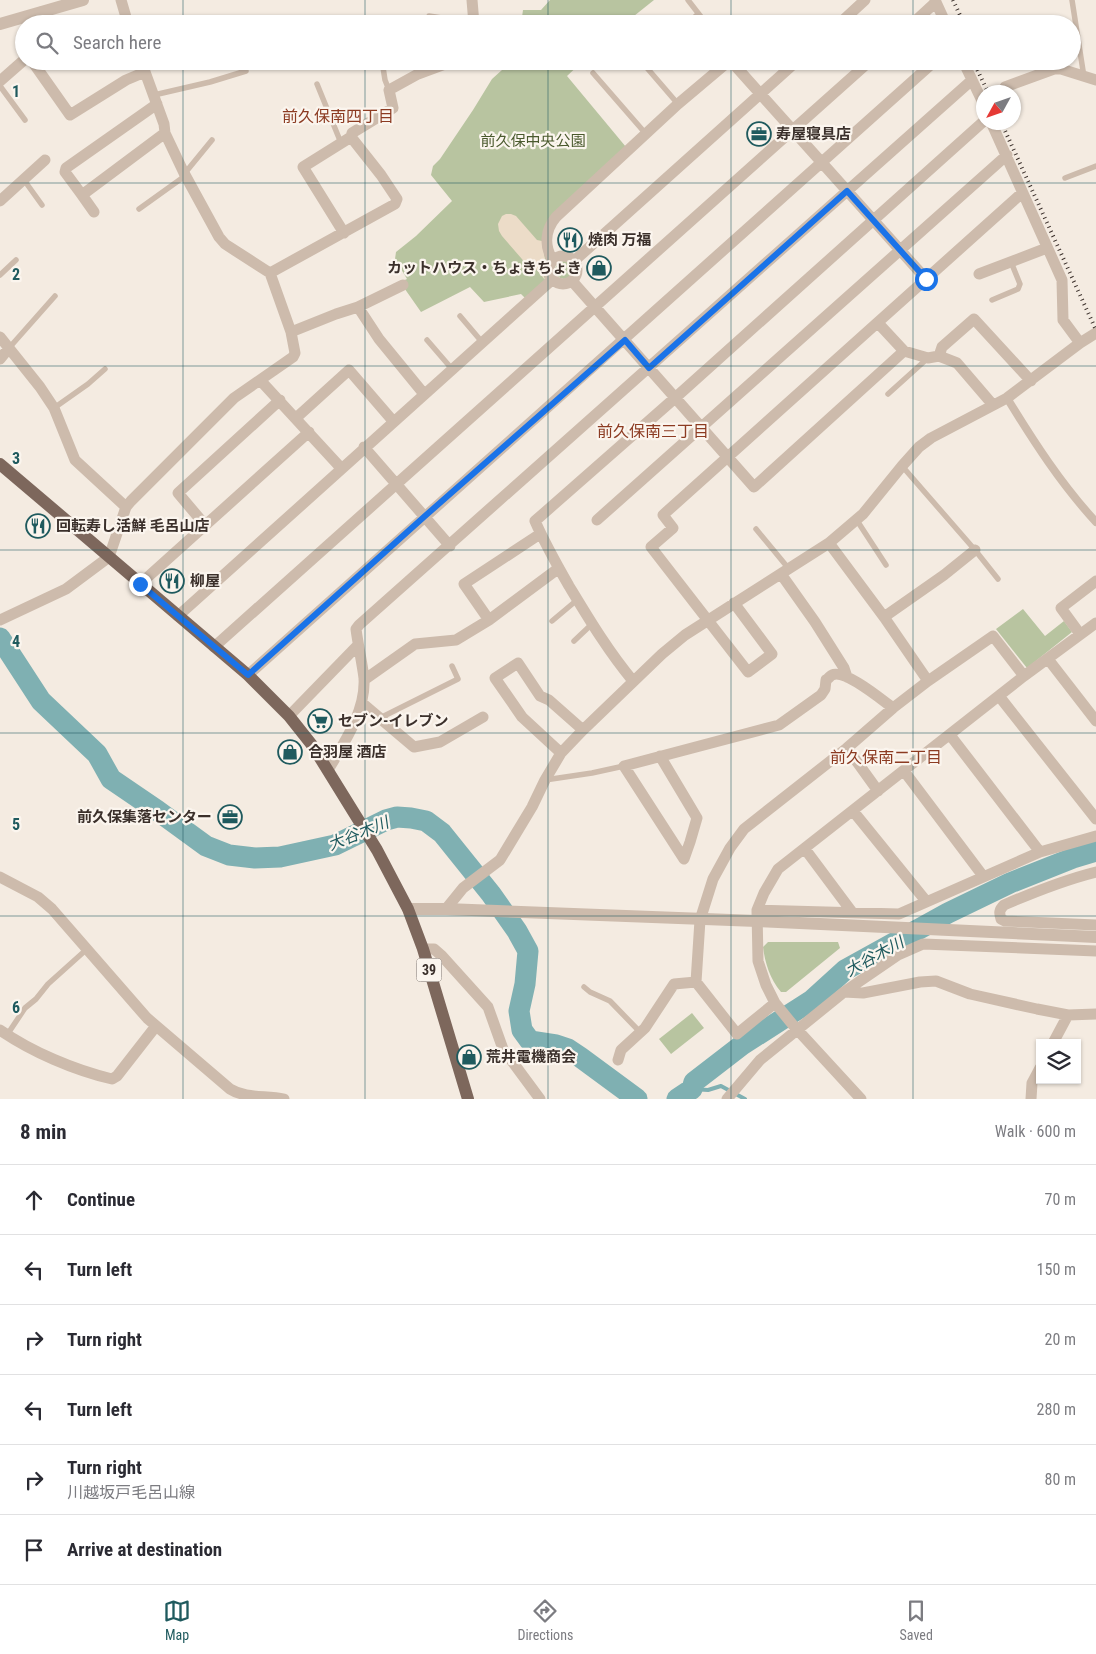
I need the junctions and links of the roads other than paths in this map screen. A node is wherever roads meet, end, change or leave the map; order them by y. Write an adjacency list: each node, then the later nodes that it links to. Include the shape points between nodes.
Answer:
1 (83, 0): 9 (street)
2 (121, 0): 10 (street)
3 (472, 0): 11 (street)
4 (688, 0): 8 (lane)
5 (865, 0): 12 (street)
6 (1072, 0): 15 (lane)
7 (935, 1): 13 (street); 14 (street)
8 (698, 14)
9 (50, 15)
10 (125, 15)
11 (473, 15)
12 (849, 15)
13 (921, 15)
14 (942, 15)
15 (1076, 15)
16 (15, 22): 17 (street)
17 (0, 24)
18 (1081, 36): 38 (lane)
19 (15, 68): 37 (street)
20 (38, 70): 21 (street, via 70,115)
21 (139, 70)
22 (144, 70): 45 (street)
23 (383, 70): 43 (lane)
24 (429, 70): 43 (street)
25 (649, 70): 46 (lane)
26 (719, 70): 46 (street)
27 (738, 70): 44 (street)
28 (787, 70): 44 (street)
29 (860, 70): 49 (street)
30 (925, 70): 58 (street)
31 (968, 70): 36 (street)
32 (1051, 70): 40 (street)
33 (1060, 70): 38 (street)
34 (246, 71): 45 (lane)
35 (593, 73): 52 (lane)
36 (972, 80): 42 (street); 63 (street)
37 (0, 81)
38 (1092, 81)
39 (317, 84): 55 (lane)
40 (1010, 85)
41 (0, 86): 47 (lane)
42 (976, 88)
43 (389, 90): 53 (street, via 393,108 352,132)
44 (761, 94): 49 (street); 76 (street)
45 (155, 99): 51 (street); 65 (street, via 66,168 65,172)
46 (678, 104): 52 (street)
47 (25, 120)
48 (976, 128): 70 (street)
49 (793, 130): 58 (street); 87 (street)
50 (995, 130): 56 (street)
51 (165, 134): 60 (street); 65 (street)
52 (646, 134): 75 (street, via 552,222 546,247)
53 (351, 137): 55 (street); 71 (street, via 397,199 395,204)
54 (212, 140): 60 (lane)
55 (340, 143): 71 (street, via 303,167)
56 (1007, 155): 64 (street); 73 (street)
57 (45, 160): 62 (street)
58 (821, 162): 63 (street); 95 (street)
59 (1096, 166): 61 (lane)
60 (185, 174): 68 (lane); 78 (street, via 225,244)
61 (1065, 178)
62 (24, 180): 66 (street); 67 (lane)
63 (847, 191): 70 (street); 102 (street)
64 (1022, 192): 72 (street); 82 (street)
65 (82, 195): 69 (street)
66 (0, 201)
67 (42, 205)
68 (140, 209)
69 (94, 212)
70 (872, 220): 73 (street); 109 (street)
71 (344, 233): 78 (street)
72 (1047, 248): 77 (street); 97 (street, via 1062,280 1063,320)
73 (899, 250): 82 (street); 116 (street)
74 (16, 260): 80 (lane)
75 (553, 261): 76 (street, via 562,256); 81 (street, via 549,269)
76 (574, 261): 83 (street, via 578,270)
77 (1011, 262): 79 (street); 86 (lane, via 1020,284 1018,289)
78 (270, 273): 91 (street)
79 (979, 274)
80 (0, 275)
81 (553, 279): 83 (street, via 561,284); 96 (street)
82 (926, 279): 90 (street)
83 (572, 281): 87 (street)
84 (403, 285): 88 (street)
85 (55, 296): 98 (lane)
86 (992, 300)
87 (595, 306): 95 (street); 123 (street)
88 (358, 307): 91 (street); 107 (street, via 378,339)
89 (460, 316): 96 (lane)
90 (878, 323): 99 (street); 119 (street)
91 (291, 332): 105 (street, via 293,357)
92 (1096, 333): 97 (street)
93 (0, 336): 98 (street)
94 (427, 340): 104 (lane)
95 (625, 340): 102 (street); 125 (street)
96 (482, 342): 104 (street)
97 (1080, 343): 106 (street)
98 (9, 348): 101 (street); 113 (street)
99 (904, 351): 100 (street); 119 (street, via 754,487)
100 (934, 357): 106 (street, via 974,319); 108 (lane); 112 (street, via 957,363)
101 (0, 359)
102 (649, 368): 109 (street); 133 (street)
103 (104, 369): 113 (lane)
104 (452, 369): 107 (street)
105 (260, 380): 111 (street); 124 (street, via 234,398)
106 (1031, 381): 110 (street)
107 (424, 394): 115 (street)
108 (888, 394)
109 (675, 398): 116 (street); 131 (street, via 535,522)
110 (1007, 398): 112 (street); 128 (street, via 1047,462)
111 (280, 400): 114 (street); 129 (street, via 178,493)
112 (993, 404): 121 (street, via 931,438)
113 (54, 408): 124 (street, via 75,460)
114 (296, 418): 115 (street, via 349,370); 117 (street)
115 (393, 421): 118 (street)
116 (700, 428): 119 (street); 127 (street)
117 (309, 432): 122 (street); 129 (street)
118 (364, 447): 122 (street); 123 (street)
119 (727, 457): 149 (street, via 664,515 673,528 651,547)
120 (0, 464): 135 (main road, 39)
121 (902, 466): 126 (street); 134 (lane)
122 (341, 468): 144 (street)
123 (396, 484): 125 (street); 155 (street)
124 (126, 507): 135 (street)
125 (425, 516): 133 (street); 158 (street)
126 (856, 519): 132 (street); 136 (lane)
127 (597, 520)
128 (1096, 522)
129 (205, 525): 141 (street)
130 (756, 528): 138 (lane)
131 (540, 534): 137 (street); 147 (street, via 464,584)
132 (829, 543): 138 (street); 146 (street)
133 (450, 546): 154 (street, via 359,625 356,629)
134 (975, 550): 139 (lane); 146 (street)
135 (109, 557): 141 (main road, 39); 145 (street, via 66,590)
136 (886, 564)
137 (559, 568): 142 (street); 147 (street)
138 (785, 572): 143 (street); 160 (street)
139 (998, 579)
140 (1096, 581): 152 (street, via 1061,608)
141 (140, 584): 144 (main road, 39)
142 (578, 600): 148 (lane); 151 (street)
143 (734, 603): 149 (street); 149 (street, via 772,654 748,672)
144 (178, 616): 155 (main road, 39)
145 (3, 618)
146 (884, 618): 163 (street)
147 (489, 620): 161 (street, via 456,640 415,644)
148 (552, 621)
149 (707, 621): 162 (street, via 685,635)
150 (1096, 623): 152 (street)
151 (592, 624): 153 (lane); 162 (street)
152 (1080, 634): 156 (street)
153 (574, 640)
154 (358, 645): 161 (street); 167 (street)
155 (214, 647): 158 (main road, 39)
156 (1048, 659): 159 (street); 170 (street)
157 (452, 666): 169 (lane, via 458,678)
158 (248, 675): 167 (main road, 39)
159 (1024, 676): 163 (street, via 993,636); 164 (street)
160 (847, 677): 166 (street); 175 (street, via 831,675 821,695 779,724)
161 (364, 680): 165 (street)
162 (633, 681): 171 (street)
163 (928, 681): 166 (street)
164 (999, 696): 172 (street); 182 (street)
165 (362, 703): 169 (street); 177 (street)
166 (893, 708): 173 (street)
167 (289, 716): 177 (main road, 39)
168 (483, 717): 169 (street, via 440,742 414,747)
169 (380, 718)
170 (1096, 721)
171 (583, 730): 174 (street); 174 (street, via 540,696 518,663 495,678 522,717)
172 (950, 735): 178 (street); 185 (street)
173 (847, 748): 180 (street); 194 (street, via 744,829 713,879)
174 (561, 753): 179 (street)
175 (660, 756): 176 (street); 176 (street, via 696,818 684,859)
176 (624, 766): 179 (lane)
177 (328, 770): 190 (main road, 39)
178 (904, 771): 180 (street); 187 (street)
179 (545, 780): 191 (street, via 500,860 462,888)
180 (878, 791): 181 (street)
181 (853, 810): 184 (street); 189 (street)
182 (1096, 819)
183 (1096, 836): 185 (street)
184 (805, 849): 192 (street); 193 (street, via 778,869 764,893)
185 (1040, 852): 187 (street)
186 (1096, 872): 195 (street, via 1004,905 999,913 1005,922)
187 (983, 876): 189 (street)
188 (0, 877): 197 (street, via 38,897)
189 (926, 901): 192 (street, via 898,914)
190 (408, 909): 191 (street); 198 (main road, 39)
191 (446, 909): 194 (street)
192 (852, 912): 193 (street)
193 (757, 915): 194 (street); 196 (street, via 879,928); 203 (street, via 758,961)
194 (700, 920): 200 (street)
195 (1091, 924): 199 (street)
196 (1096, 937)
197 (87, 948): 206 (street); 208 (lane)
198 (423, 949): 214 (main road, 39); 215 (street, via 434,949 442,956 488,1007 503,1050)
199 (1090, 951): 202 (street, via 923,944 898,955)
200 (696, 982): 203 (street, via 736,1034); 209 (street, via 674,984)
201 (584, 987): 209 (lane, via 610,1001)
202 (844, 992): 205 (street, via 863,993 936,981 970,994); 207 (street)
203 (777, 1005): 207 (street)
204 (1096, 1014): 205 (street)
205 (1068, 1015): 210 (street)
206 (156, 1026): 208 (street, via 112,1079 50,1057); 213 (street, via 236,1094)
207 (796, 1028): 216 (street, via 760,1060); 217 (street)
208 (4, 1032)
209 (641, 1033): 211 (street, via 621,1050)
210 (1055, 1039)
211 (618, 1060)
212 (1036, 1076): 218 (street)
213 (284, 1099)
214 (468, 1099)
215 (540, 1099)
216 (727, 1099)
217 (861, 1099)
218 (1031, 1099)

